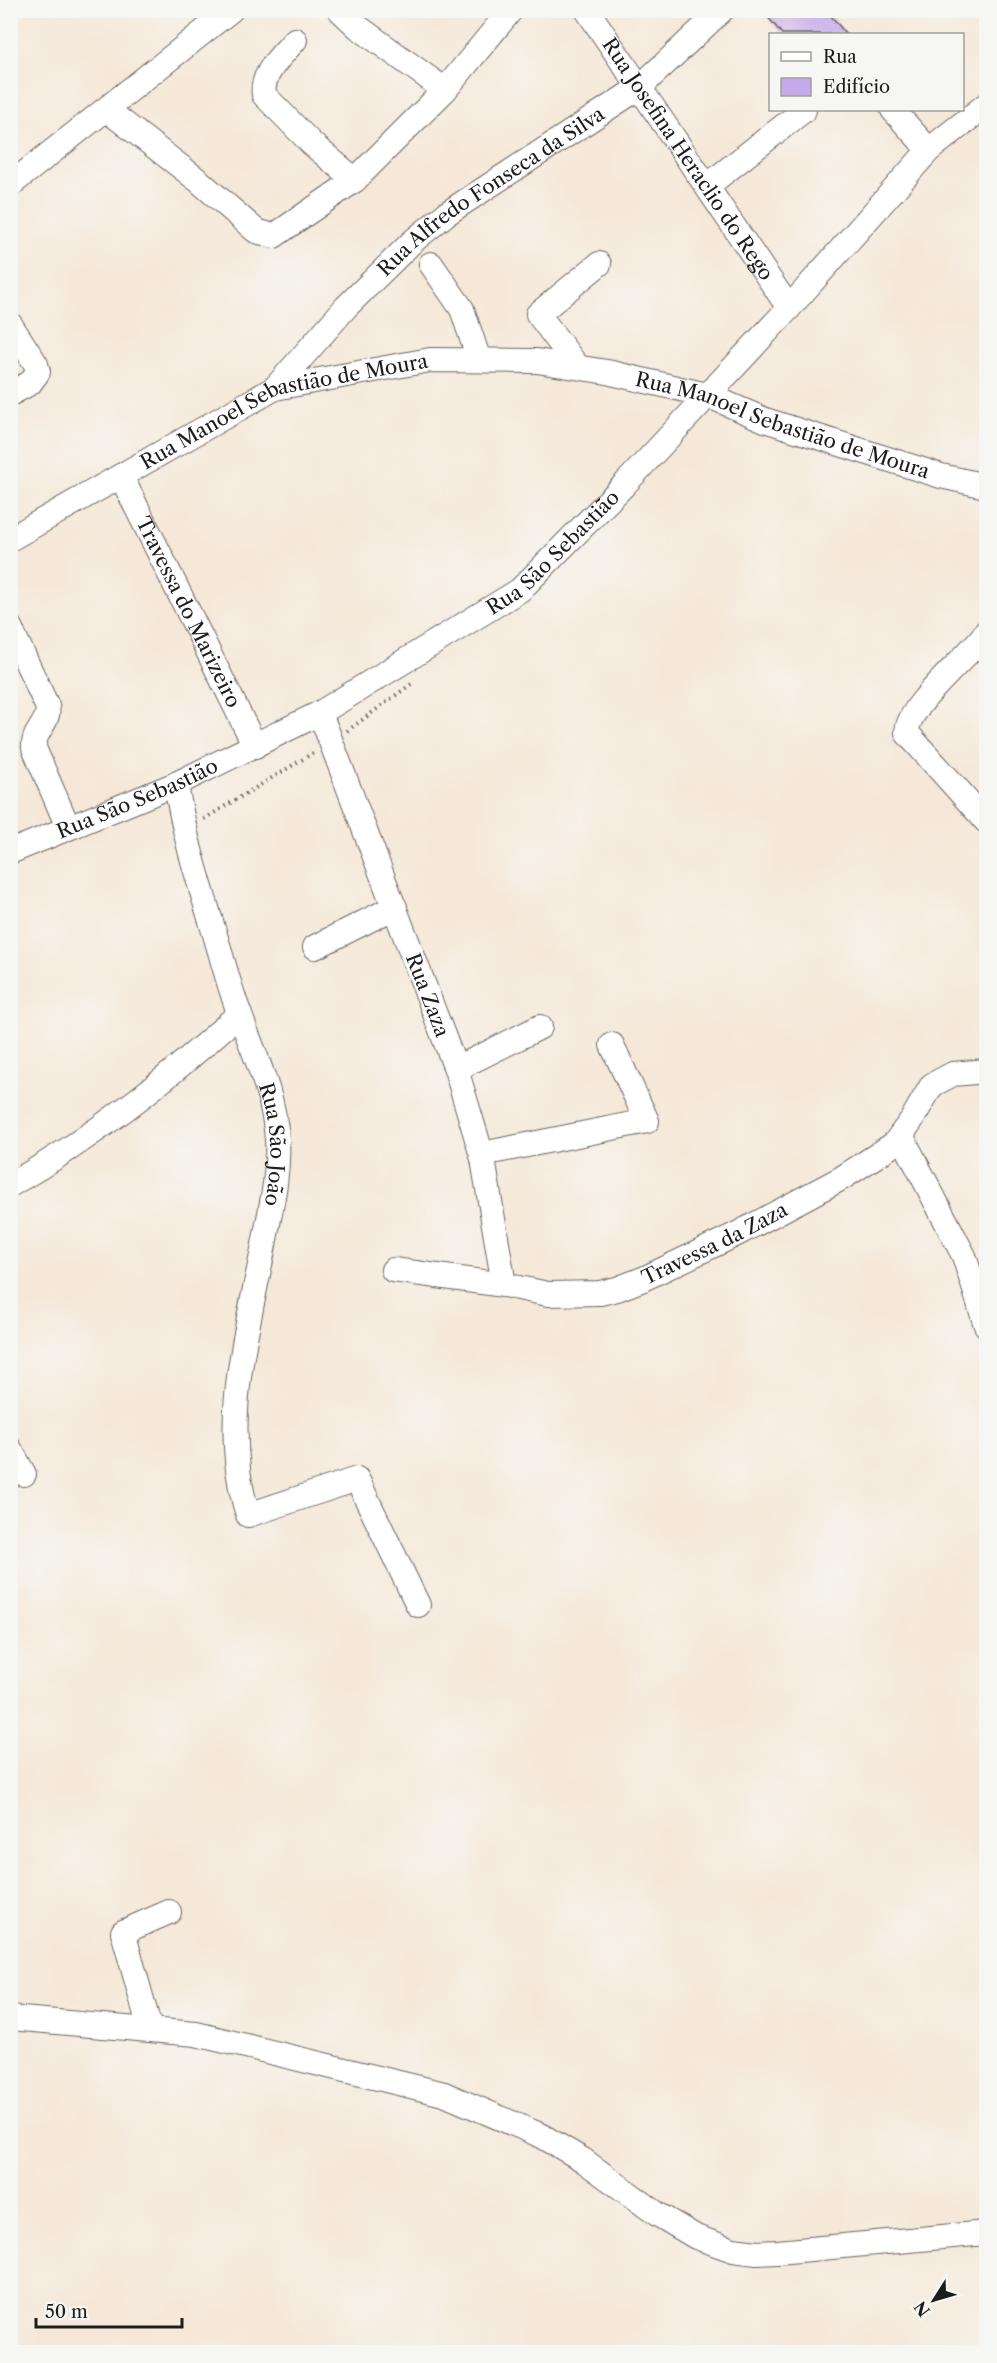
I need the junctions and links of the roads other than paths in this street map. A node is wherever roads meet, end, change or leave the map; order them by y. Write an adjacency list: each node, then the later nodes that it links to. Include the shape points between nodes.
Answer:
1 (231, 10): 10 (street)
2 (340, 10): 8 (street)
3 (512, 10): 8 (street)
4 (587, 10): 7 (street, Rua Josefina Heraclio do Rego)
5 (722, 10): 7 (street, Rua Alfredo Fonseca da Silva)
6 (295, 40): 14 (street, via 271,70 264,95 312,144)
7 (640, 87): 16 (street, Rua Josefina Heraclio do Rego); 23 (street, Rua Alfredo Fonseca da Silva, via 446,214 412,242 346,307)
8 (446, 90): 14 (street)
9 (987, 105): 13 (street, Rua São Sebastião)
10 (107, 110): 14 (street, via 256,231 269,236); 15 (street)
11 (803, 111): 16 (street)
12 (894, 111): 13 (street)
13 (929, 150): 19 (street, Rua São Sebastião)
14 (355, 180)
15 (10, 185)
16 (707, 186): 19 (street, Rua Josefina Heraclio do Rego)
17 (432, 264): 21 (street, via 462,309)
18 (598, 264): 22 (street, via 538,314)
19 (789, 308): 25 (street, Rua São Sebastião)
20 (10, 324): 24 (street, via 38,372)
21 (479, 360): 22 (street, Rua Manoel Sebastião de Moura, via 537,360); 23 (street, Rua Manoel Sebastião de Moura, via 429,360)
22 (577, 366): 25 (street, Rua Manoel Sebastião de Moura)
23 (275, 388): 26 (street, Rua Manoel Sebastião de Moura)
24 (10, 394)
25 (707, 395): 27 (street, Rua Manoel Sebastião de Moura, via 776,423 941,476); 31 (street, Rua São Sebastião, via 520,590)
26 (121, 476): 28 (street, Rua Manoel Sebastião de Moura); 32 (street, Travessa do Marizeiro)
27 (987, 486)
28 (10, 539)
29 (10, 627): 35 (street, via 44,697 48,715 34,737 34,748)
30 (983, 646): 34 (street, via 919,706 908,722 908,734)
31 (320, 713): 32 (street, Rua São Sebastião); 37 (street, Rua Zaza)
32 (255, 746): 33 (street, Rua São Sebastião)
33 (176, 784): 35 (street, Rua São Sebastião); 39 (street, Rua São João, via 183,832)
34 (987, 821)
35 (68, 827): 36 (street, Rua São Sebastião)
36 (10, 852)
37 (394, 907): 38 (street); 42 (street, Rua Zaza)
38 (315, 947)
39 (239, 1014): 46 (street, via 100,1130); 52 (street, Rua São João, via 272,1102 277,1164 234,1407 238,1484 248,1515 357,1479)
40 (540, 1027): 42 (street)
41 (612, 1045): 45 (street, via 647,1120)
42 (456, 1069): 45 (street, Rua Zaza)
43 (987, 1071): 44 (street, Travessa da Zaza, via 953,1074 932,1085)
44 (902, 1136): 48 (street, Travessa da Zaza, via 842,1178 635,1283 600,1293 570,1295); 49 (street, via 964,1256)
45 (482, 1154): 48 (street, Rua Zaza)
46 (10, 1185)
47 (393, 1270): 48 (street, Travessa da Zaza)
48 (504, 1285)
49 (987, 1325)
50 (10, 1449): 51 (street)
51 (24, 1474)
52 (418, 1605)
53 (169, 1912): 55 (street, via 123,1932)
54 (10, 2018): 55 (street)
55 (150, 2029): 56 (street, via 196,2034 444,2094 542,2136 583,2160 674,2225 733,2250 767,2253)
56 (987, 2233)

